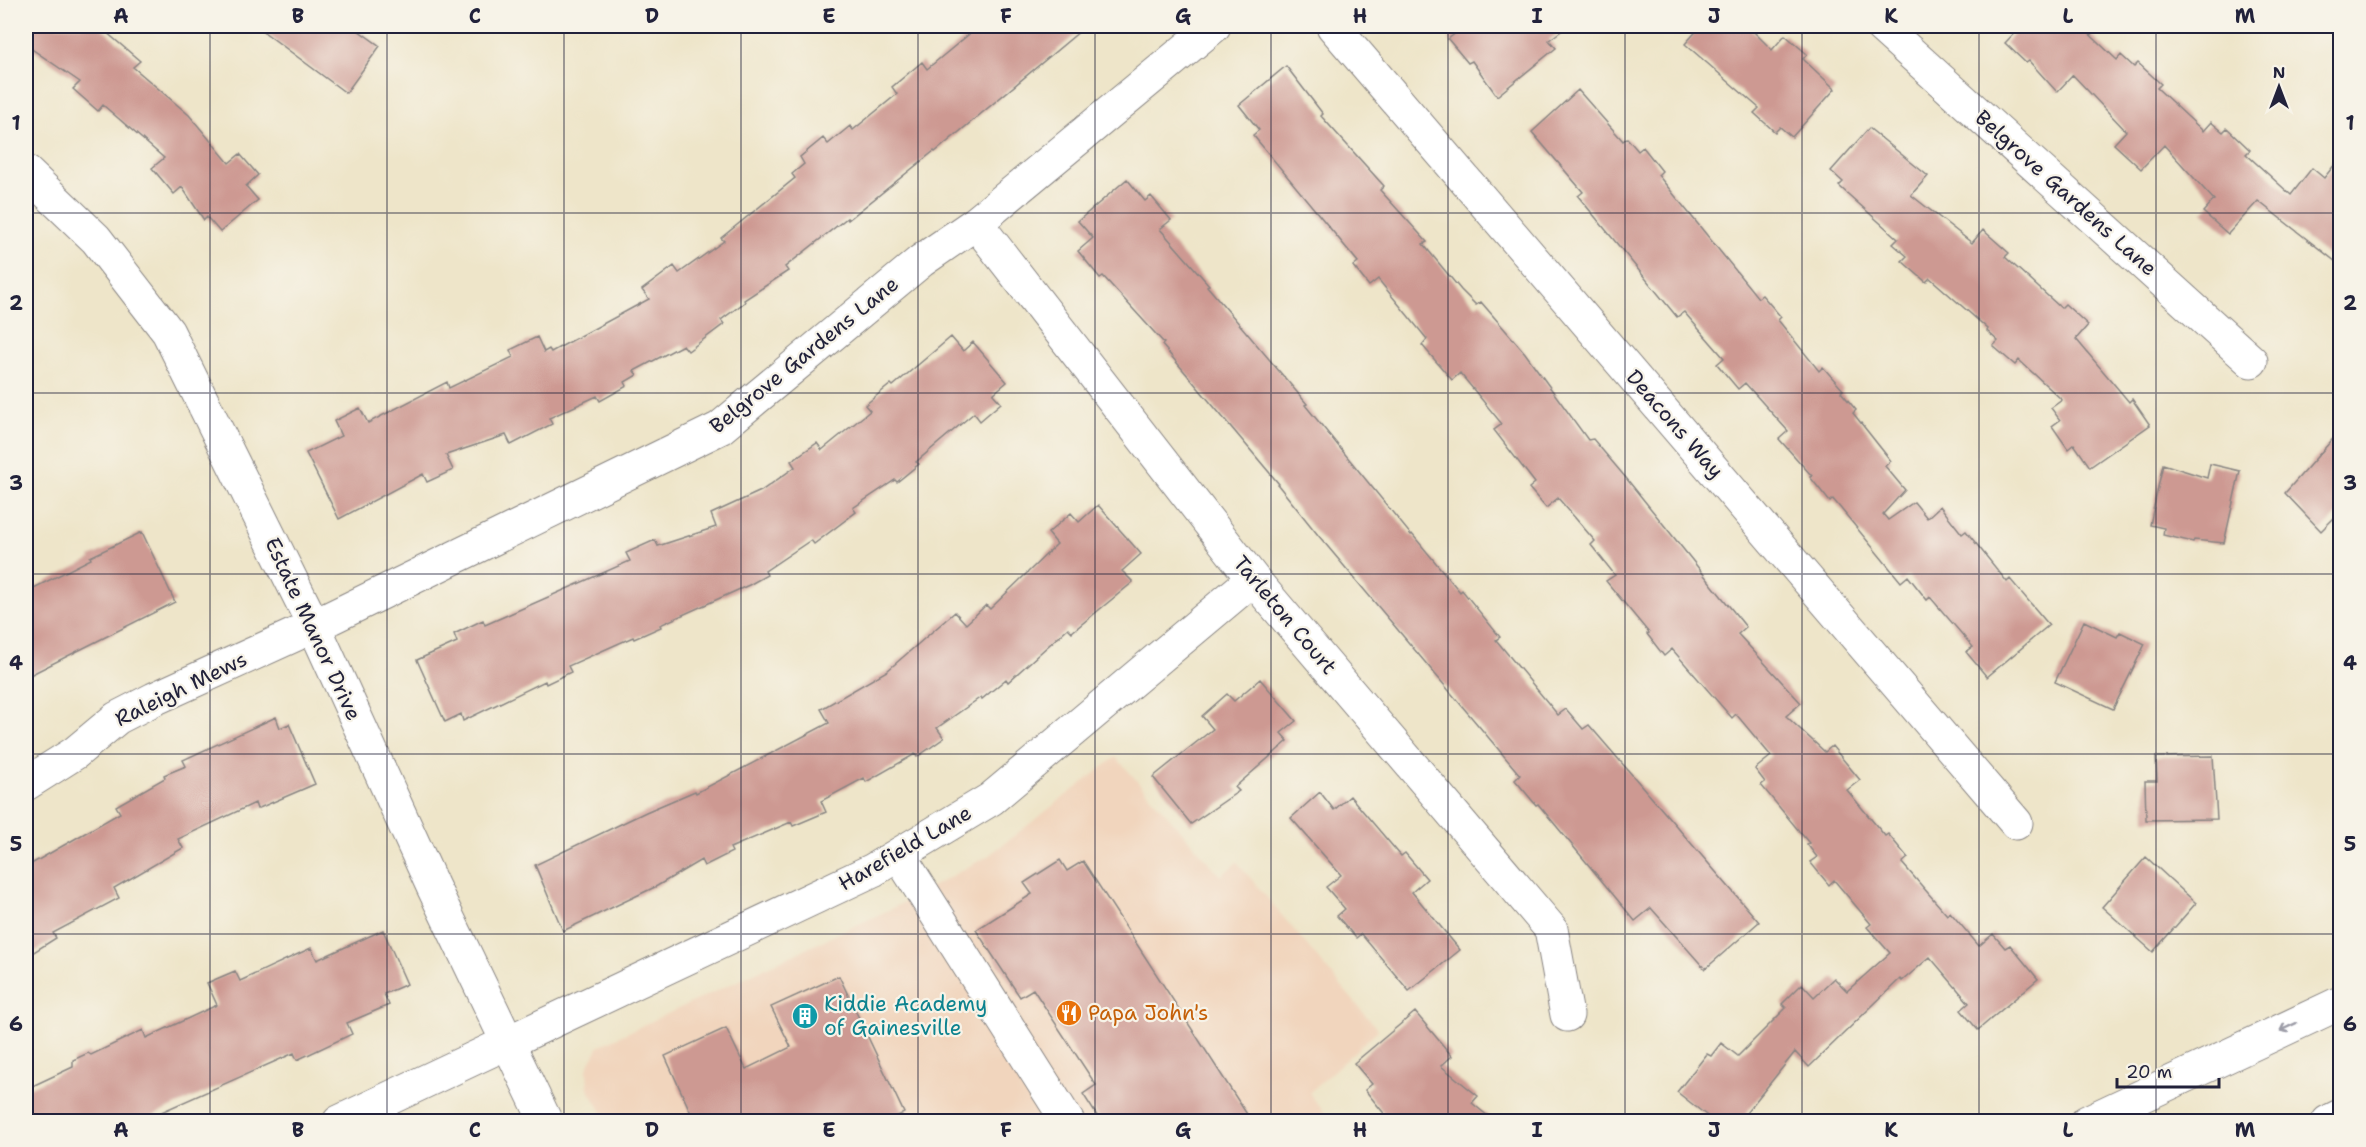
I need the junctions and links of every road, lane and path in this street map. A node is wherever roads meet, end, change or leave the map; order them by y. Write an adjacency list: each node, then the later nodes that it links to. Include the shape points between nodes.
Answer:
1 (1214, 26): 5 (street, Belgrove Gardens Lane)
2 (1333, 26): 10 (street, Deacons Way)
3 (1881, 26): 6 (street, Belgrove Gardens Lane)
4 (26, 172): 8 (street, Estate Manor Drive, via 96,239 168,332)
5 (976, 224): 7 (street, Tarleton Court); 8 (street, Belgrove Gardens Lane, via 921,261 720,428)
6 (2251, 362)
7 (1253, 579): 11 (street, Harefield Lane, via 991,799); 13 (street, Tarleton Court, via 1551,929)
8 (314, 626): 9 (street, Raleigh Mews, via 117,718 75,753); 14 (street, Estate Manor Drive)
9 (26, 784)
10 (2016, 824)
11 (899, 855): 14 (street, Harefield Lane); 18 (street)
12 (2340, 1003): 19 (street, one-way to 19)
13 (1567, 1015)
14 (508, 1042): 16 (street, Harefield Lane); 17 (street, Estate Manor Drive)
15 (2340, 1116): 20 (street)
16 (339, 1122)
17 (546, 1122)
18 (1068, 1122)
19 (2087, 1122)
20 (2328, 1122)

